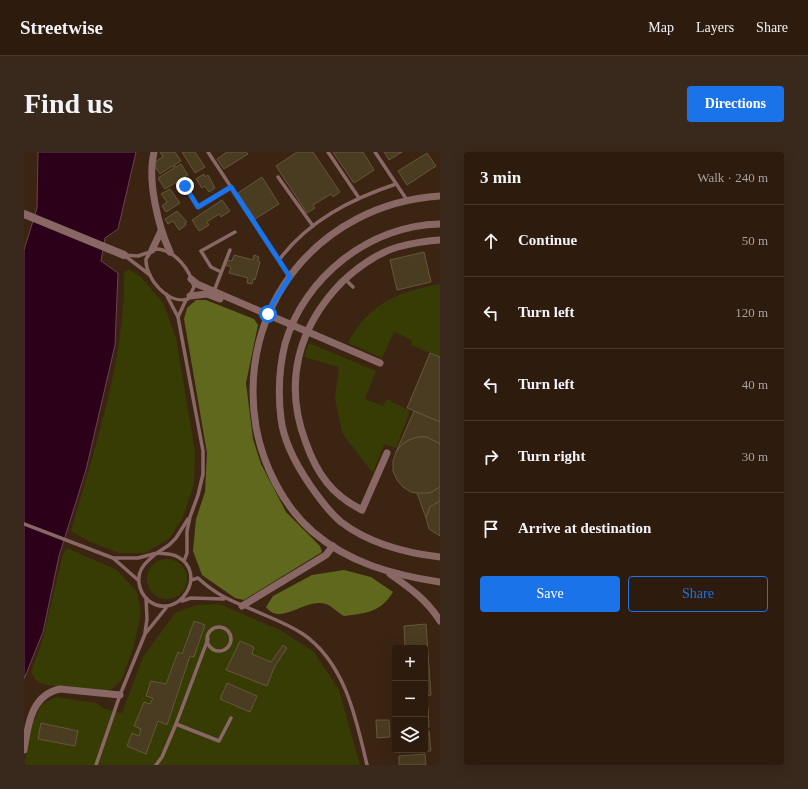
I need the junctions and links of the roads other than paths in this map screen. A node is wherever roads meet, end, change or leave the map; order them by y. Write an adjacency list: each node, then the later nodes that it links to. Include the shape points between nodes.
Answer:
1 (154, 152): 16 (street, via 152,176)
2 (215, 152): 5 (lane)
3 (328, 152): 11 (lane)
4 (375, 152): 7 (lane)
5 (209, 154): 9 (lane)
6 (278, 177): 15 (lane)
7 (396, 184): 11 (lane); 12 (lane)
8 (185, 186): 9 (lane, via 198,207)
9 (231, 187): 23 (lane)
10 (440, 196): 12 (street)
11 (359, 198): 15 (lane)
12 (407, 200): 26 (street, via 364,214 339,228 318,246)
13 (26, 215): 22 (street)
14 (440, 224): 35 (street, via 406,228 380,236 355,250 318,284)
15 (313, 226): 23 (lane)
16 (161, 231): 20 (street); 21 (street)
17 (235, 232): 24 (lane, via 201,251 211,267)
18 (440, 240): 28 (street, via 397,247 363,264)
19 (230, 250): 24 (lane)
20 (151, 251): 21 (lane, via 158,249); 22 (lane, via 138,256); 25 (lane, via 146,262)
21 (170, 252): 27 (lane)
22 (124, 255): 25 (lane)
23 (279, 260): 26 (lane)
24 (221, 272): 30 (lane)
25 (151, 276): 31 (lane)
26 (290, 277): 33 (street)
27 (191, 278): 30 (street, via 197,284); 32 (lane, via 194,287)
28 (345, 279): 29 (lane); 36 (street, via 318,312)
29 (353, 287)
30 (214, 291): 33 (street)
31 (166, 294): 32 (lane, via 176,301); 34 (lane)
32 (188, 298): 33 (street, via 207,294 258,314); 34 (lane)
33 (268, 314): 35 (street); 41 (street, via 253,369 252,394 264,460 294,510 312,531)
34 (178, 317): 39 (lane, via 203,451 203,474)
35 (292, 325): 36 (street); 43 (street, via 280,368 281,420 290,452 302,474 318,497 341,521 363,536 408,553)
36 (307, 331): 37 (street); 38 (street, via 297,366 297,417 318,471 328,486 346,502 362,510)
37 (380, 363)
38 (387, 453)
39 (190, 517): 42 (lane, via 176,538); 45 (lane)
40 (24, 524): 44 (lane)
41 (333, 546): 46 (street, via 364,564); 54 (street, via 326,555)
42 (157, 553): 44 (lane, via 138,558); 45 (lane, via 170,554); 47 (lane, via 143,565)
43 (440, 557)
44 (113, 558): 47 (lane)
45 (184, 561): 48 (lane)
46 (384, 571): 49 (street); 55 (street, via 419,594)
47 (138, 580): 50 (lane)
48 (191, 580): 51 (lane, via 198,578); 52 (lane, via 188,593)
49 (440, 582)
50 (146, 598): 53 (lane); 56 (lane)
51 (225, 599): 52 (lane, via 191,598); 54 (lane)
52 (178, 603): 53 (lane)
53 (165, 606): 56 (lane)
54 (242, 606): 64 (lane, via 303,634 324,653 342,680)
55 (440, 621)
56 (145, 634): 58 (lane)
57 (208, 639): 57 (lane, via 210,632 220,627 228,630 231,638 229,645 219,651 210,646); 60 (lane)
58 (120, 695): 61 (street, via 60,689 50,691 36,704 32,712); 62 (lane)
59 (231, 718): 60 (lane, via 219,741)
60 (176, 724): 63 (lane)
61 (24, 750)
62 (96, 765)
63 (156, 765)
64 (367, 765)

